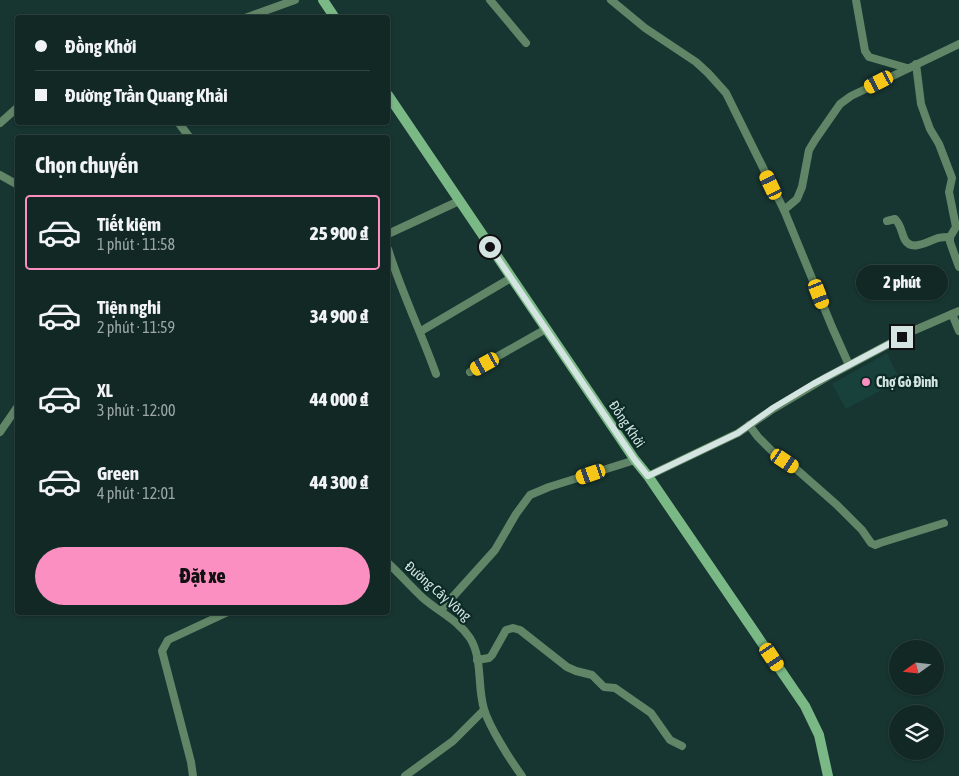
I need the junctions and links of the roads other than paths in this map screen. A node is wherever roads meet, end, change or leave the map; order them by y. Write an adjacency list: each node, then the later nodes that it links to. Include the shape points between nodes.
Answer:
1 (295, 0): 6 (street)
2 (490, 0): 8 (street)
3 (611, 0): 18 (street, via 645,28 696,62 716,82 733,106)
4 (856, 0): 11 (street, via 865,51 869,57)
5 (327, 1): 7 (main road)
6 (253, 15)
7 (334, 15)
8 (526, 44)
9 (959, 44): 10 (street)
10 (916, 64): 11 (street); 21 (street, via 921,104 952,178 949,192 956,227)
11 (906, 68): 18 (street, via 840,104 809,150 797,199)
12 (390, 98): 17 (main road, Đồng Khởi)
13 (15, 110): 14 (street)
14 (0, 123)
15 (0, 175): 16 (street)
16 (15, 184)
17 (459, 201): 20 (street); 24 (main road, Đồng Khởi)
18 (784, 210): 29 (street)
19 (887, 221): 21 (street, via 895,219 898,222 905,241 911,246)
20 (390, 233)
21 (950, 238): 23 (street)
22 (390, 257): 27 (street)
23 (959, 267)
24 (511, 278): 26 (main road, Đồng Khởi); 27 (street)
25 (956, 313): 28 (street); 29 (street, via 915,330)
26 (546, 329): 30 (street); 35 (main road, Đồng Khởi)
27 (420, 331): 31 (street)
28 (959, 331)
29 (849, 365): 33 (street)
30 (470, 372)
31 (436, 374)
32 (15, 410): 34 (street)
33 (749, 425): 36 (street, via 725,440); 37 (street, via 772,451 837,505 871,543 875,545)
34 (0, 432)
35 (635, 460): 36 (main road, Đồng Khởi); 39 (street, via 530,494 495,550)
36 (648, 476): 47 (main road, Đồng Khởi, via 806,706 819,735)
37 (944, 523)
38 (390, 565): 39 (street, Đường Cây Vông)
39 (441, 610): 41 (street, Đường Cây Vông, via 463,629 475,648)
40 (222, 615): 44 (street, via 168,640 162,651)
41 (477, 660): 42 (street, Đường Cây Vông); 43 (street, via 485,660 492,655 506,630 520,630 567,667 592,675 604,687 622,692 651,714 670,740)
42 (484, 710): 45 (street, via 453,741); 46 (street, Đường Cây Vông)
43 (682, 746)
44 (192, 776)
45 (405, 776)
46 (522, 776)
47 (828, 776)

